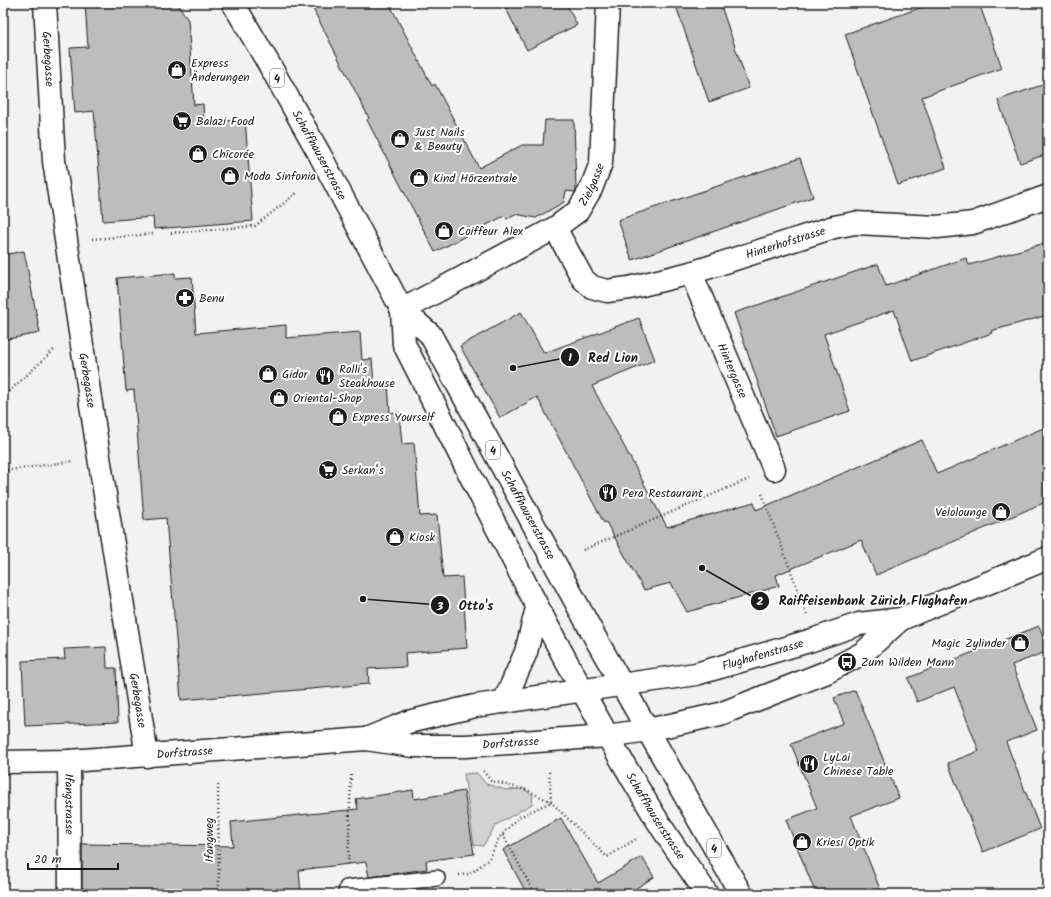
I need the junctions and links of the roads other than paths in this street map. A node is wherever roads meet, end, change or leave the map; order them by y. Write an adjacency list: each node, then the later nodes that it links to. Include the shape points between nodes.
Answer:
1 (45, 3): 18 (main road, Gerbegasse, via 54,161)
2 (233, 3): 7 (main road, Schaffhauserstrasse / 4, via 316,148)
3 (608, 3): 5 (main road, Zielgasse, via 601,163 591,189 578,211)
4 (1048, 196): 6 (main road, Hinterhofstrasse, via 973,223 937,226 855,223 834,227)
5 (555, 228): 6 (main road, Hinterhofstrasse, via 583,279 592,287 607,291 629,288); 7 (main road, Zielgasse)
6 (691, 273): 8 (main road, Hintergasse)
7 (402, 310): 10 (main road, Schaffhauserstrasse / 4, via 404,344); 12 (main road, Schaffhauserstrasse / 4, via 430,334)
8 (765, 473)
9 (1048, 558): 11 (main road, Flughafenstrasse)
10 (537, 608): 13 (main road, Schaffhauserstrasse / 4); 14 (main road, via 526,652)
11 (901, 619): 12 (main road, Flughafenstrasse, via 859,624 696,674); 15 (main road, Flughafenstrasse, via 863,653 827,672 720,714)
12 (622, 685): 13 (main road); 15 (main road, Schaffhauserstrasse / 4)
13 (582, 691): 14 (main road, Dorfstrasse); 16 (main road, Schaffhauserstrasse / 4)
14 (504, 702): 17 (main road, Dorfstrasse, via 408,722)
15 (648, 730): 16 (main road); 25 (main road, Schaffhauserstrasse / 4)
16 (607, 736): 17 (main road, Dorfstrasse, via 466,746 412,746); 24 (main road, Schaffhauserstrasse / 4, via 651,811)
17 (366, 739): 18 (main road, Dorfstrasse)
18 (147, 756): 19 (main road, Dorfstrasse)
19 (69, 761): 20 (main road, Dorfstrasse); 23 (main road, Ifangstrasse)
20 (3, 762)
21 (437, 878): 22 (lane)
22 (346, 891)
23 (70, 894)
24 (707, 894)
25 (741, 894)

